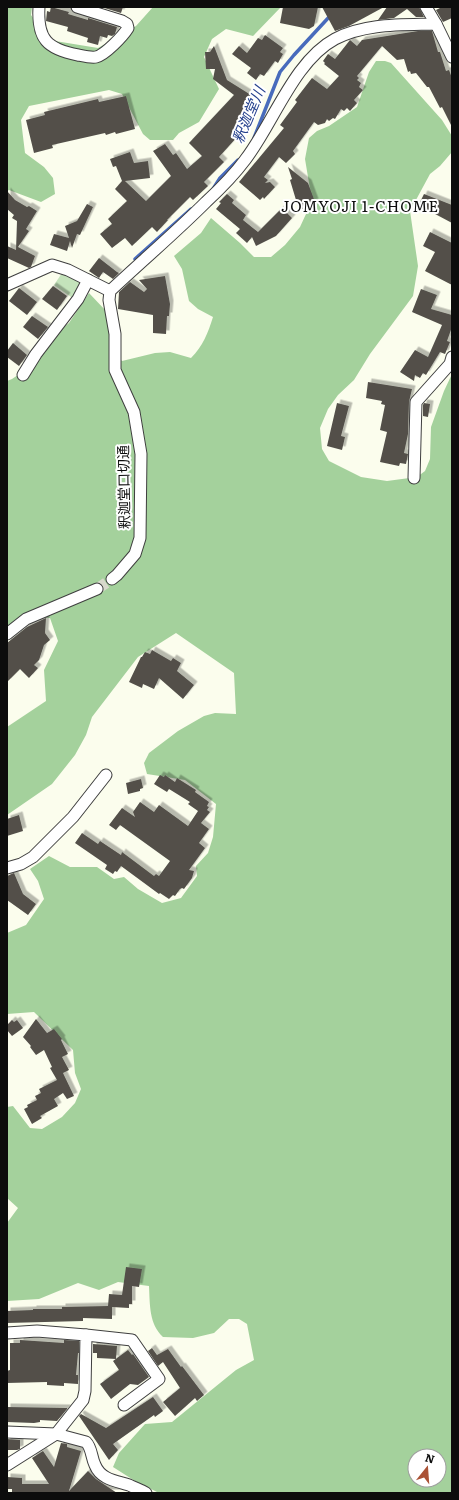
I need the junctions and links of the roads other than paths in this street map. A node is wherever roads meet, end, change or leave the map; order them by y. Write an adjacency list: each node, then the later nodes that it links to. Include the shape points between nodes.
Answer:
1 (39, 7): 2 (street, via 38,22 43,37 56,49 66,52 96,57 122,37 128,28 122,21)
2 (77, 7)
3 (426, 7): 4 (street)
4 (436, 24): 5 (street); 8 (street, via 364,28 334,40 312,56 245,160 198,210)
5 (452, 57)
6 (88, 280): 7 (street, via 52,264); 8 (street); 10 (street, via 78,299)
7 (7, 285)
8 (110, 291): 12 (street, 釈迦堂口切通, via 109,304 115,334 115,370 134,412 141,454 140,538 135,554)
9 (452, 357): 11 (street, via 450,364 416,402)
10 (23, 375)
11 (414, 478)
12 (112, 580)
13 (97, 589): 14 (street, via 26,619)
14 (7, 634)
15 (106, 775): 16 (street, via 73,817 33,857)
16 (7, 868)
17 (7, 1333): 18 (street, via 37,1331)
18 (86, 1335): 19 (street, via 132,1340 159,1379); 21 (street, via 83,1400)
19 (124, 1405)
20 (7, 1432): 21 (street)
21 (56, 1434): 22 (street); 23 (street, via 86,1442 95,1467 104,1475)
22 (7, 1465)
23 (146, 1493)

